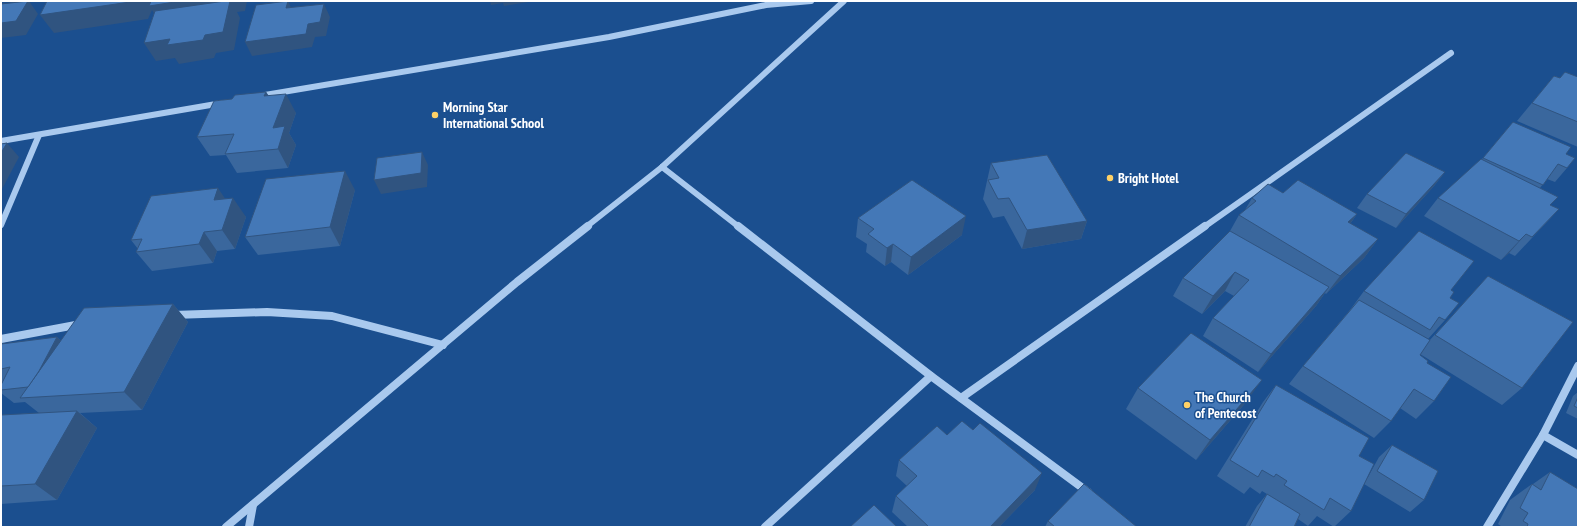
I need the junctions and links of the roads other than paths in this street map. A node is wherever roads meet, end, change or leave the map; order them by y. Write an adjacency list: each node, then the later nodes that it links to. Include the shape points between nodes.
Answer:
1 (811, 1): 3 (street)
2 (844, 1): 9 (street)
3 (765, 3): 5 (street, via 608,37)
4 (1451, 53): 17 (street)
5 (256, 97)
6 (225, 102): 7 (street)
7 (39, 134): 8 (street); 10 (street)
8 (1, 142)
9 (662, 167): 14 (street, via 517,282); 16 (street)
10 (1, 226)
11 (161, 316): 14 (street, via 267,312 332,316)
12 (88, 324): 13 (street)
13 (1, 339)
14 (443, 345): 21 (street)
15 (1578, 366): 18 (street)
16 (932, 376): 17 (street); 24 (street)
17 (961, 398): 20 (street)
18 (1543, 435): 19 (street); 25 (street)
19 (1578, 456)
20 (1097, 499)
21 (253, 505): 22 (street); 23 (street)
22 (226, 527)
23 (249, 527)
24 (764, 527)
25 (1487, 527)

